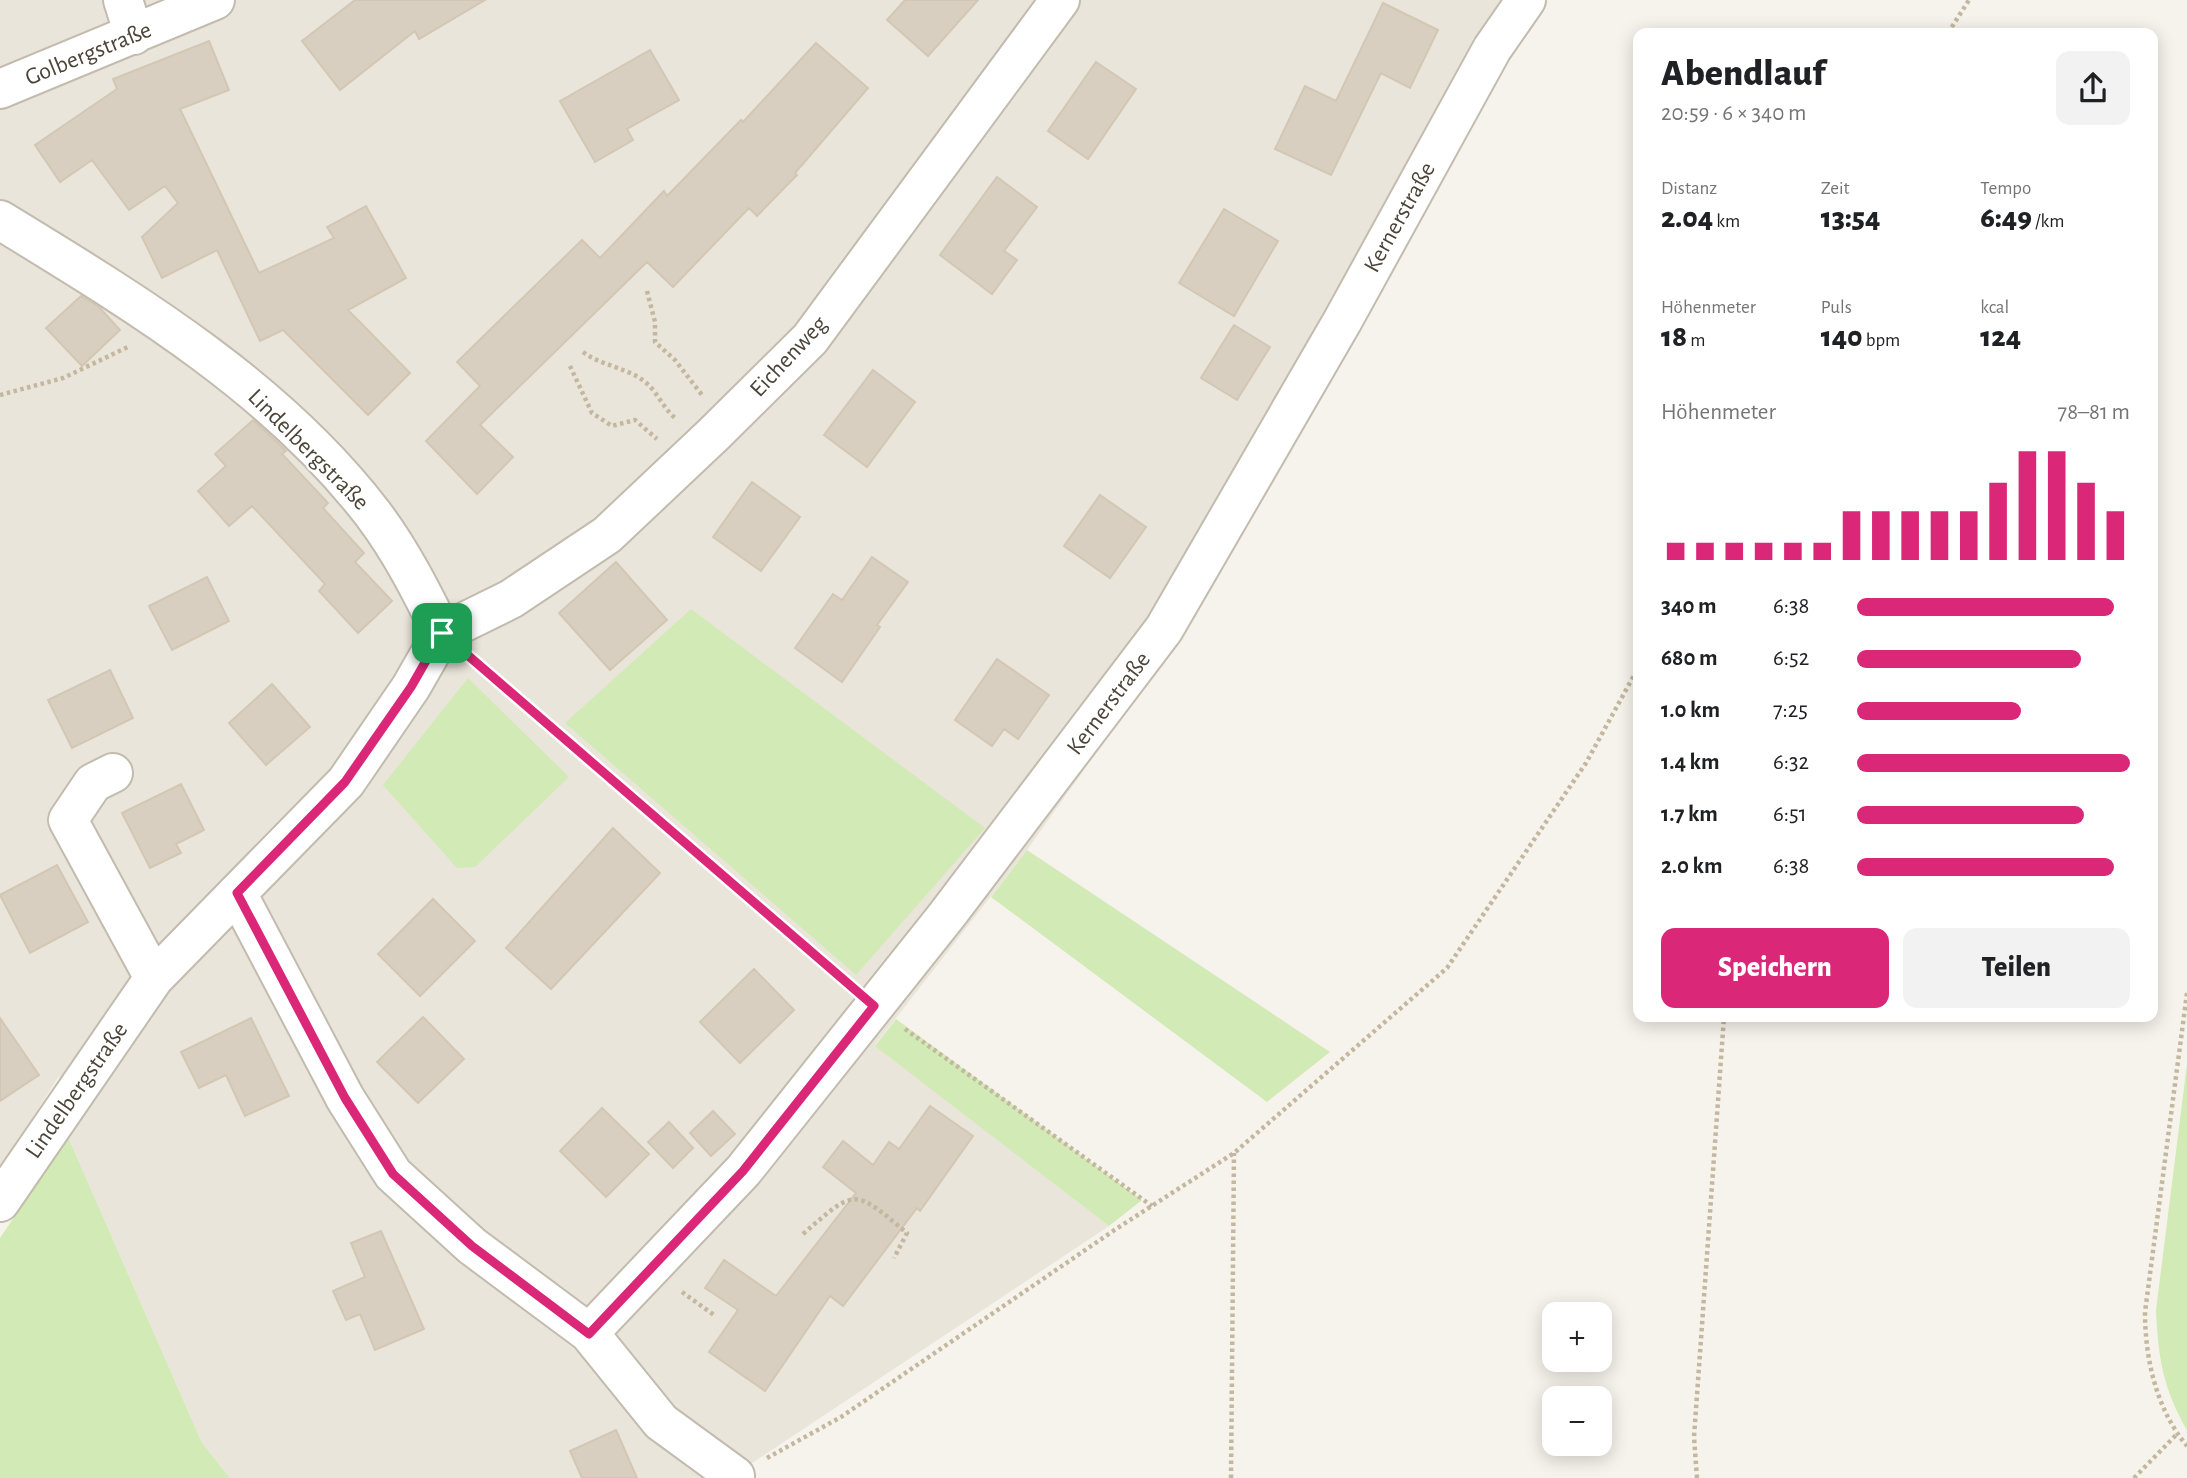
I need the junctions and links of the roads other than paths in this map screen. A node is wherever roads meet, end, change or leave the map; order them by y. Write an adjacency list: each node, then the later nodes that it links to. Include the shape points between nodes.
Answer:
1 (215, 0): 4 (street, Golbergstraße)
2 (1060, 0): 7 (street, Eichenweg, via 810,339 607,534 511,598)
3 (1525, 0): 12 (street, Kernerstraße, via 1492,48 1343,320 1164,629 956,904 743,1171)
4 (128, 18): 5 (street, Golbergstraße)
5 (0, 89)
6 (0, 220): 7 (street, Lindelbergstraße, via 95,279 251,388 331,464 373,514 412,573)
7 (442, 633): 9 (street, Lindelbergstraße, via 345,782)
8 (113, 773): 10 (street, via 93,783 68,820)
9 (237, 893): 10 (street, Lindelbergstraße); 12 (street, via 345,1098 393,1174 472,1246)
10 (154, 978): 11 (street, Lindelbergstraße)
11 (0, 1202)
12 (589, 1334): 13 (street, via 661,1422)
13 (735, 1476)

